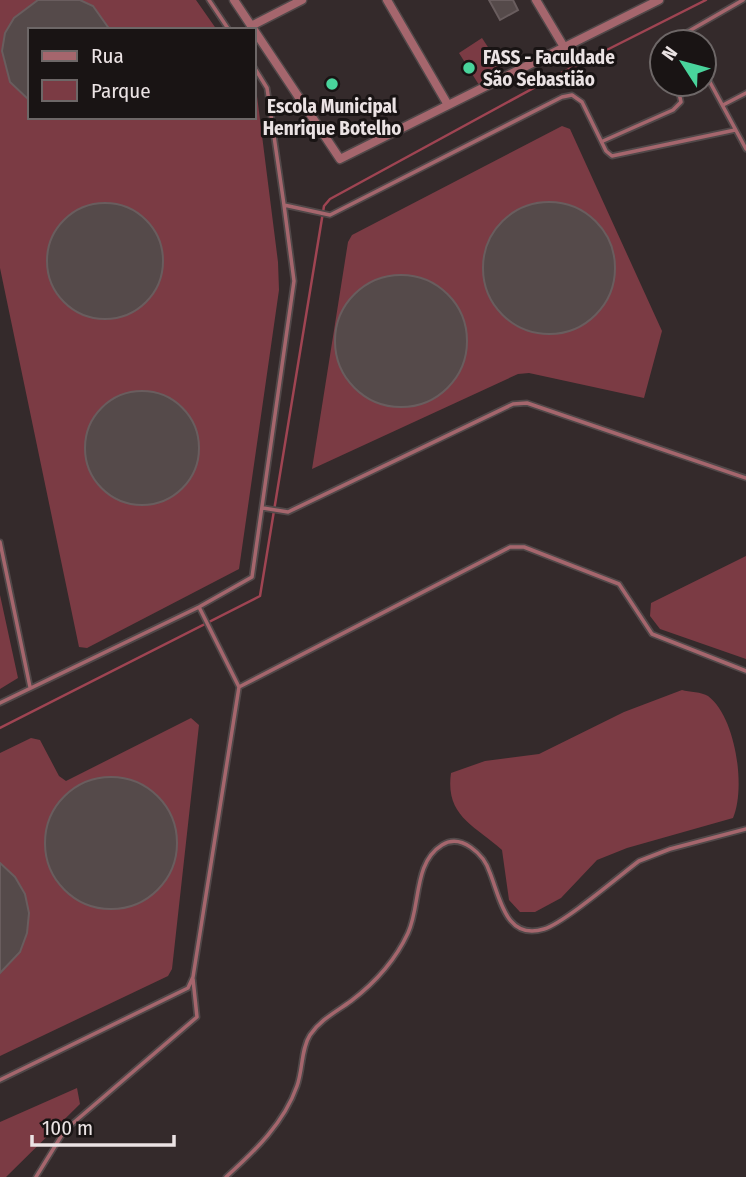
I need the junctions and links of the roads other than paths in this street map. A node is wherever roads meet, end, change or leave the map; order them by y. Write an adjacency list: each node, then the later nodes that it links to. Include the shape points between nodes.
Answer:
1 (209, 0): 8 (lane)
2 (234, 0): 9 (street)
3 (302, 0): 10 (street)
4 (387, 0): 18 (street)
5 (536, 0): 13 (street)
6 (659, 0): 13 (street)
7 (743, 0): 11 (lane)
8 (228, 28)
9 (252, 28)
10 (255, 28)
11 (694, 28)
12 (256, 33): 18 (street, via 340,159)
13 (564, 47): 18 (street)
14 (256, 70): 23 (lane, via 267,88)
15 (746, 93): 19 (lane)
16 (718, 96): 19 (lane)
17 (680, 98): 21 (lane, via 673,110)
18 (448, 105)
19 (723, 105): 20 (lane)
20 (735, 130): 21 (lane, via 620,157 606,151); 22 (lane)
21 (603, 141): 23 (lane, via 582,102 572,95 562,97 330,215)
22 (746, 149)
23 (284, 205): 25 (lane, via 294,281)
24 (746, 478): 25 (lane, via 527,403 513,404 288,512)
25 (262, 508): 27 (lane, via 252,577)
26 (0, 542): 30 (lane)
27 (199, 607): 29 (lane); 30 (lane)
28 (746, 671): 29 (lane, via 652,634 619,584 524,547 510,547)
29 (239, 687): 33 (lane)
30 (31, 688): 31 (lane)
31 (0, 704)
32 (746, 830): 36 (lane, via 655,853 547,929 528,932 503,911 490,871 478,854 454,841 442,845 423,867 410,929 392,963 308,1037 294,1096 249,1157)
33 (193, 977): 34 (lane, via 188,988); 35 (lane, via 197,1017 65,1130)
34 (0, 1080)
35 (36, 1177)
36 (226, 1177)

